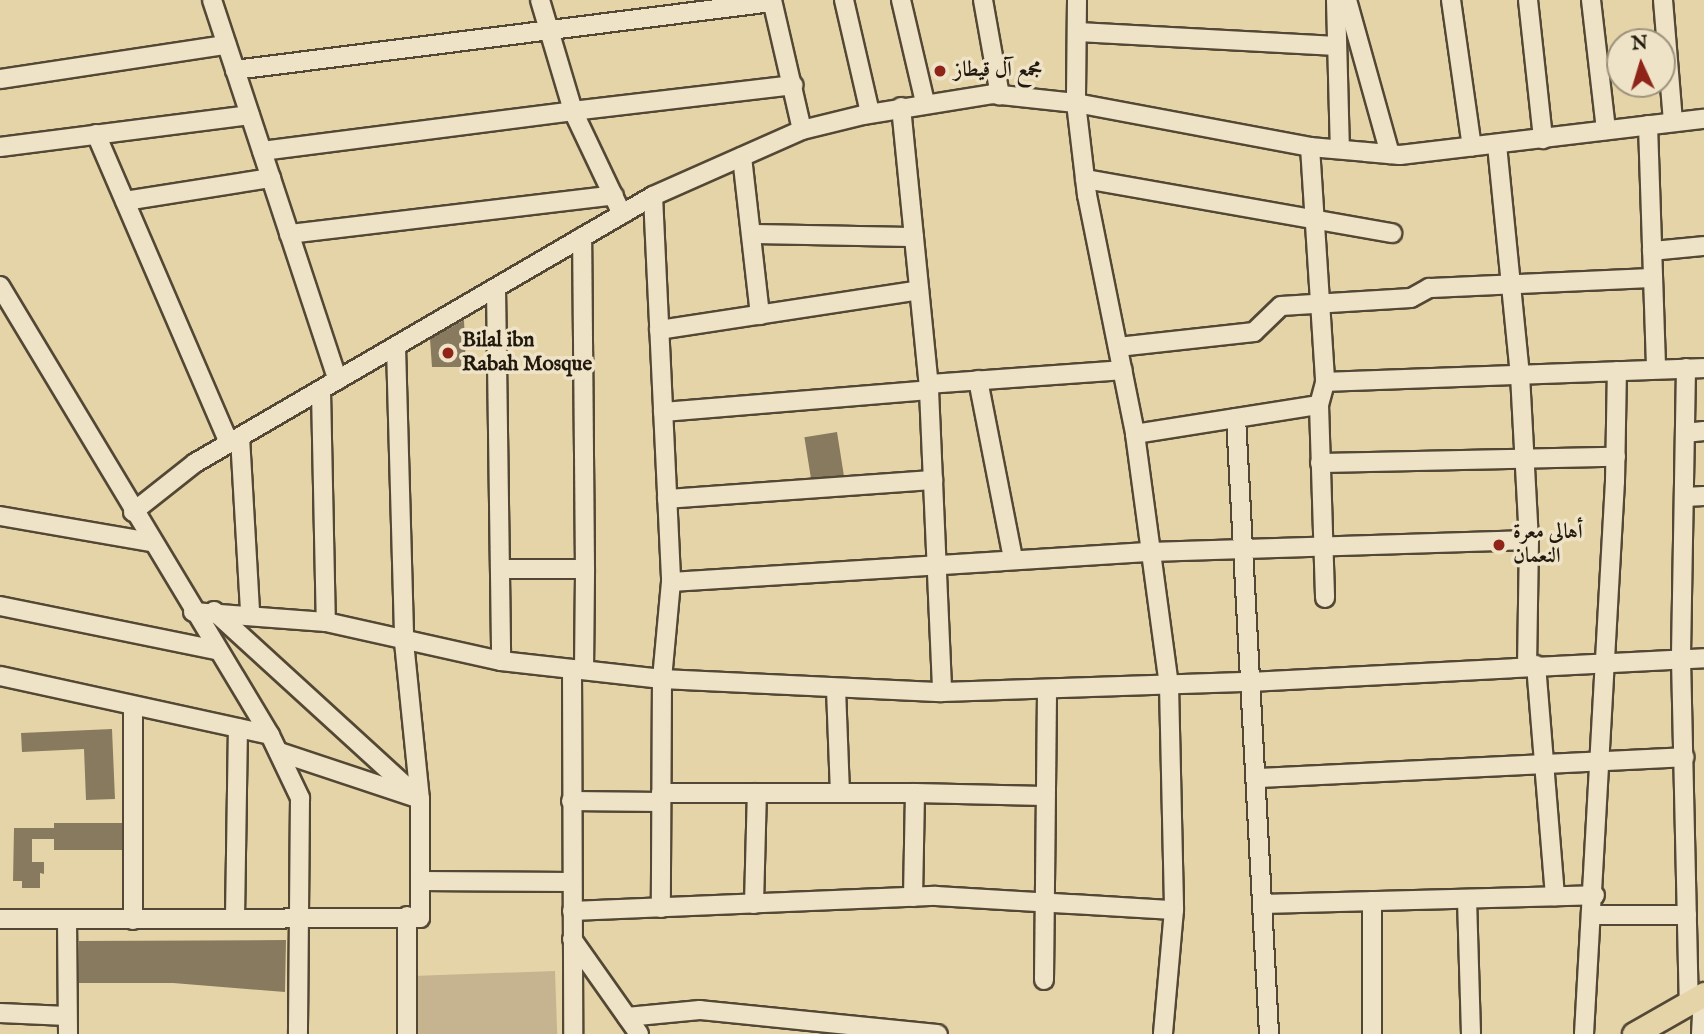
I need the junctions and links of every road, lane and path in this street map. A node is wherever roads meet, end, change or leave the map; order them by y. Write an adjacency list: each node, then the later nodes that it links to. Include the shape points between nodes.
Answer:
1 (212, 0): 16 (street)
2 (540, 0): 14 (street)
3 (844, 0): 26 (street)
4 (901, 0): 22 (street)
5 (983, 0): 21 (street)
6 (1077, 0): 15 (street)
7 (1336, 0): 17 (street)
8 (1347, 0): 41 (street)
9 (1451, 0): 38 (street)
10 (1528, 0): 34 (street)
11 (1591, 0): 32 (street)
12 (1663, 0): 29 (street)
13 (772, 1): 14 (street); 20 (street)
14 (549, 30): 18 (street); 25 (street)
15 (1077, 32): 17 (street); 23 (street)
16 (226, 45): 18 (street); 19 (street)
17 (1337, 46): 39 (street)
18 (235, 70): 27 (street)
19 (0, 79)
20 (793, 85): 25 (street); 31 (street)
21 (1000, 95): 22 (street); 23 (street)
22 (925, 102): 24 (street)
23 (1076, 103): 36 (street); 44 (street)
24 (901, 107): 26 (street); 54 (street)
25 (573, 111): 40 (street); 45 (street)
26 (870, 113): 31 (street)
27 (250, 115): 33 (street); 40 (street)
28 (1704, 119): 29 (street)
29 (1673, 121): 30 (street)
30 (1648, 124): 32 (street); 56 (street)
31 (802, 130): 42 (street)
32 (1606, 130): 34 (street)
33 (96, 134): 37 (street); 47 (street)
34 (1543, 138): 35 (street)
35 (1497, 145): 38 (street); 58 (street)
36 (1310, 146): 39 (street); 49 (street)
37 (0, 147)
38 (1472, 148): 41 (street)
39 (1340, 149): 41 (street)
40 (262, 151): 43 (street)
41 (1390, 154)
42 (742, 157): 46 (street); 52 (street)
43 (271, 178): 47 (street); 51 (street)
44 (1085, 180): 49 (street); 66 (street)
45 (614, 195): 48 (street); 51 (street)
46 (653, 196): 48 (street); 64 (street)
47 (125, 201): 83 (street)
48 (622, 214): 53 (street)
49 (1314, 217): 50 (street); 62 (street)
50 (1392, 233)
51 (289, 234): 72 (street)
52 (751, 234): 54 (street); 63 (street)
53 (582, 237): 60 (street); 101 (street)
54 (914, 237): 61 (street)
55 (1704, 246): 56 (street)
56 (1652, 251): 57 (street)
57 (1653, 278): 58 (street); 68 (street)
58 (1511, 284): 62 (street, via 1429,288 1411,298); 71 (street)
59 (0, 286): 91 (street)
60 (496, 288): 65 (street); 100 (street)
61 (919, 290): 63 (street); 75 (street)
62 (1320, 303): 66 (street, via 1281,306 1254,332); 74 (street)
63 (760, 315): 64 (street)
64 (659, 330): 78 (street)
65 (396, 347): 72 (street); 109 (street)
66 (1118, 347): 69 (street)
67 (1695, 368): 68 (street); 81 (street)
68 (1656, 369): 70 (street)
69 (1122, 370): 73 (street); 82 (street)
70 (1617, 371): 71 (street); 84 (street)
71 (1520, 374): 74 (street); 85 (street)
72 (338, 380): 76 (street)
73 (978, 380): 75 (street); 98 (street)
74 (1325, 382): 77 (street)
75 (929, 387): 78 (street); 87 (street)
76 (321, 390): 83 (street); 108 (street)
77 (1319, 405): 79 (street); 86 (street)
78 (663, 412): 90 (street)
79 (1236, 418): 82 (street); 96 (street)
80 (1704, 431): 81 (street)
81 (1685, 433): 89 (street)
82 (1135, 434): 97 (street)
83 (235, 440): 91 (street, via 195,463); 107 (street)
84 (1616, 457): 85 (street); 114 (street)
85 (1525, 458): 86 (street); 93 (street)
86 (1320, 463): 95 (street)
87 (933, 480): 90 (street); 99 (street)
88 (1704, 496): 89 (street)
89 (1685, 497): 112 (street)
90 (667, 499): 102 (street)
91 (133, 512): 94 (street)
92 (0, 516): 94 (street)
93 (1529, 540): 95 (street); 115 (street)
94 (150, 542): 106 (street)
95 (1322, 546): 96 (street); 103 (street)
96 (1243, 549): 97 (street); 119 (street)
97 (1151, 552): 98 (street); 120 (street)
98 (1013, 559): 99 (street)
99 (937, 563): 102 (street); 123 (street)
100 (500, 569): 101 (street); 113 (street)
101 (585, 569): 116 (street)
102 (671, 582): 118 (street)
103 (1325, 598)
104 (0, 606): 110 (street)
105 (214, 611): 106 (street); 107 (street); 137 (street)
106 (193, 612): 110 (street)
107 (250, 613): 108 (street)
108 (326, 622): 109 (street)
109 (404, 642): 113 (street); 137 (street)
110 (216, 650): 126 (street)
111 (1704, 658): 112 (street)
112 (1681, 659): 114 (street); 128 (street)
113 (501, 661): 116 (street)
114 (1603, 661): 115 (street); 129 (street)
115 (1531, 665): 119 (street); 130 (street)
116 (578, 670): 118 (street); 138 (street)
117 (0, 676): 124 (street)
118 (662, 679): 121 (street); 136 (street)
119 (1250, 682): 120 (street); 131 (street)
120 (1169, 685): 122 (street); 150 (street)
121 (836, 689): 123 (street); 133 (street)
122 (1047, 689): 123 (street); 135 (street)
123 (942, 692)
124 (133, 706): 125 (street); 159 (street)
125 (239, 728): 126 (street); 156 (street)
126 (270, 735): 127 (street)
127 (279, 752): 137 (street); 154 (street, via 300,797)
128 (1684, 757): 129 (street); 153 (street)
129 (1601, 758): 130 (street); 141 (street)
130 (1542, 762): 131 (street); 142 (street)
131 (1258, 778): 148 (street)
132 (757, 793): 133 (street); 136 (street); 147 (street)
133 (840, 793): 134 (street)
134 (915, 793): 135 (street); 143 (street)
135 (1044, 796): 146 (street)
136 (661, 798): 138 (street); 149 (street)
137 (420, 799): 139 (street)
138 (571, 801): 140 (street)
139 (420, 881): 140 (street); 155 (street, via 419,918)
140 (571, 882): 151 (street)
141 (1595, 895): 142 (street); 152 (street)
142 (1555, 896): 144 (street)
143 (914, 897): 146 (street); 147 (street)
144 (1467, 898): 145 (street); 174 (street)
145 (1372, 901): 148 (street); 173 (street)
146 (1042, 902): 150 (street); 161 (street)
147 (754, 904): 149 (street)
148 (1262, 904): 172 (street)
149 (662, 908): 151 (street)
150 (1174, 910): 171 (street)
151 (572, 911): 160 (street)
152 (1594, 915): 153 (street); 175 (street)
153 (1687, 915): 162 (street)
154 (298, 916): 155 (street); 156 (street); 166 (street)
155 (407, 916): 167 (street)
156 (235, 917): 159 (street)
157 (0, 919): 158 (street)
158 (67, 919): 159 (street); 165 (street)
159 (133, 920)
160 (572, 939): 164 (street); 168 (street)
161 (1044, 981)
162 (1699, 998): 176 (main road); 177 (street)
163 (0, 1013): 165 (street)
164 (627, 1017): 169 (street); 170 (street, via 700,1010)
165 (68, 1025)
166 (299, 1034)
167 (407, 1034)
168 (573, 1034)
169 (639, 1034)
170 (938, 1034)
171 (1163, 1034)
172 (1269, 1034)
173 (1373, 1034)
174 (1471, 1034)
175 (1584, 1034)
176 (1634, 1034)
177 (1701, 1034)

